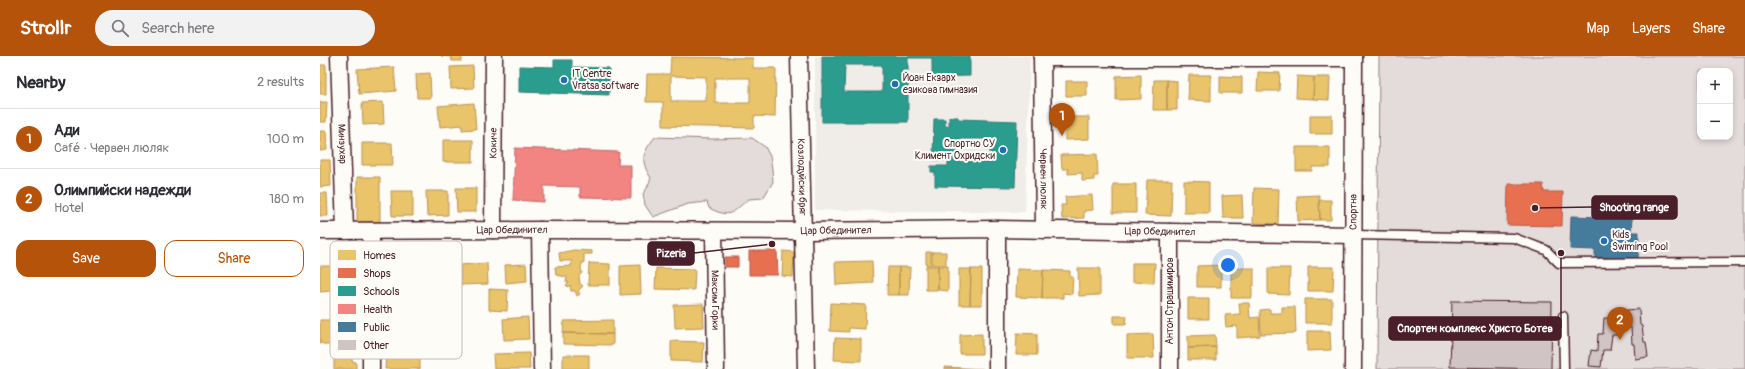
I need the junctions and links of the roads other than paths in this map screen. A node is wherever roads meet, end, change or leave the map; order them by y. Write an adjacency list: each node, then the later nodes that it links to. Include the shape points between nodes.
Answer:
1 (339, 56): 11 (street, Минзухар)
2 (494, 56): 7 (street, Кокиче)
3 (799, 56): 14 (street, Козлодуйски бряг)
4 (1042, 57): 5 (street); 9 (street, Червен люляк)
5 (1354, 57): 16 (street, Спортна)
6 (997, 229): 9 (street, Цар Обединител); 14 (street, Цар Обединител); 23 (street)
7 (493, 230): 8 (street, Цар Обединител); 12 (street, Цар Обединител)
8 (540, 230): 13 (street, Цар Обединител); 20 (street)
9 (1044, 230): 15 (street, Цар Обединител)
10 (320, 231): 11 (street, Цар Обединител)
11 (345, 231): 12 (street, Цар Обединител)
12 (371, 231): 17 (street)
13 (714, 231): 14 (street, Цар Обединител); 21 (street, Максим Горки)
14 (803, 231): 22 (street, Козлодуйски бряг)
15 (1170, 232): 16 (street, Цар Обединител); 24 (street, Антон Страшимиров)
16 (1352, 235): 18 (lane, via 1514,238 1546,250 1559,263); 25 (street, Спортна)
17 (371, 241)
18 (1745, 262)
19 (1563, 316): 26 (lane)
20 (542, 369)
21 (716, 369)
22 (806, 369)
23 (997, 369)
24 (1170, 369)
25 (1353, 369)
26 (1564, 369)

